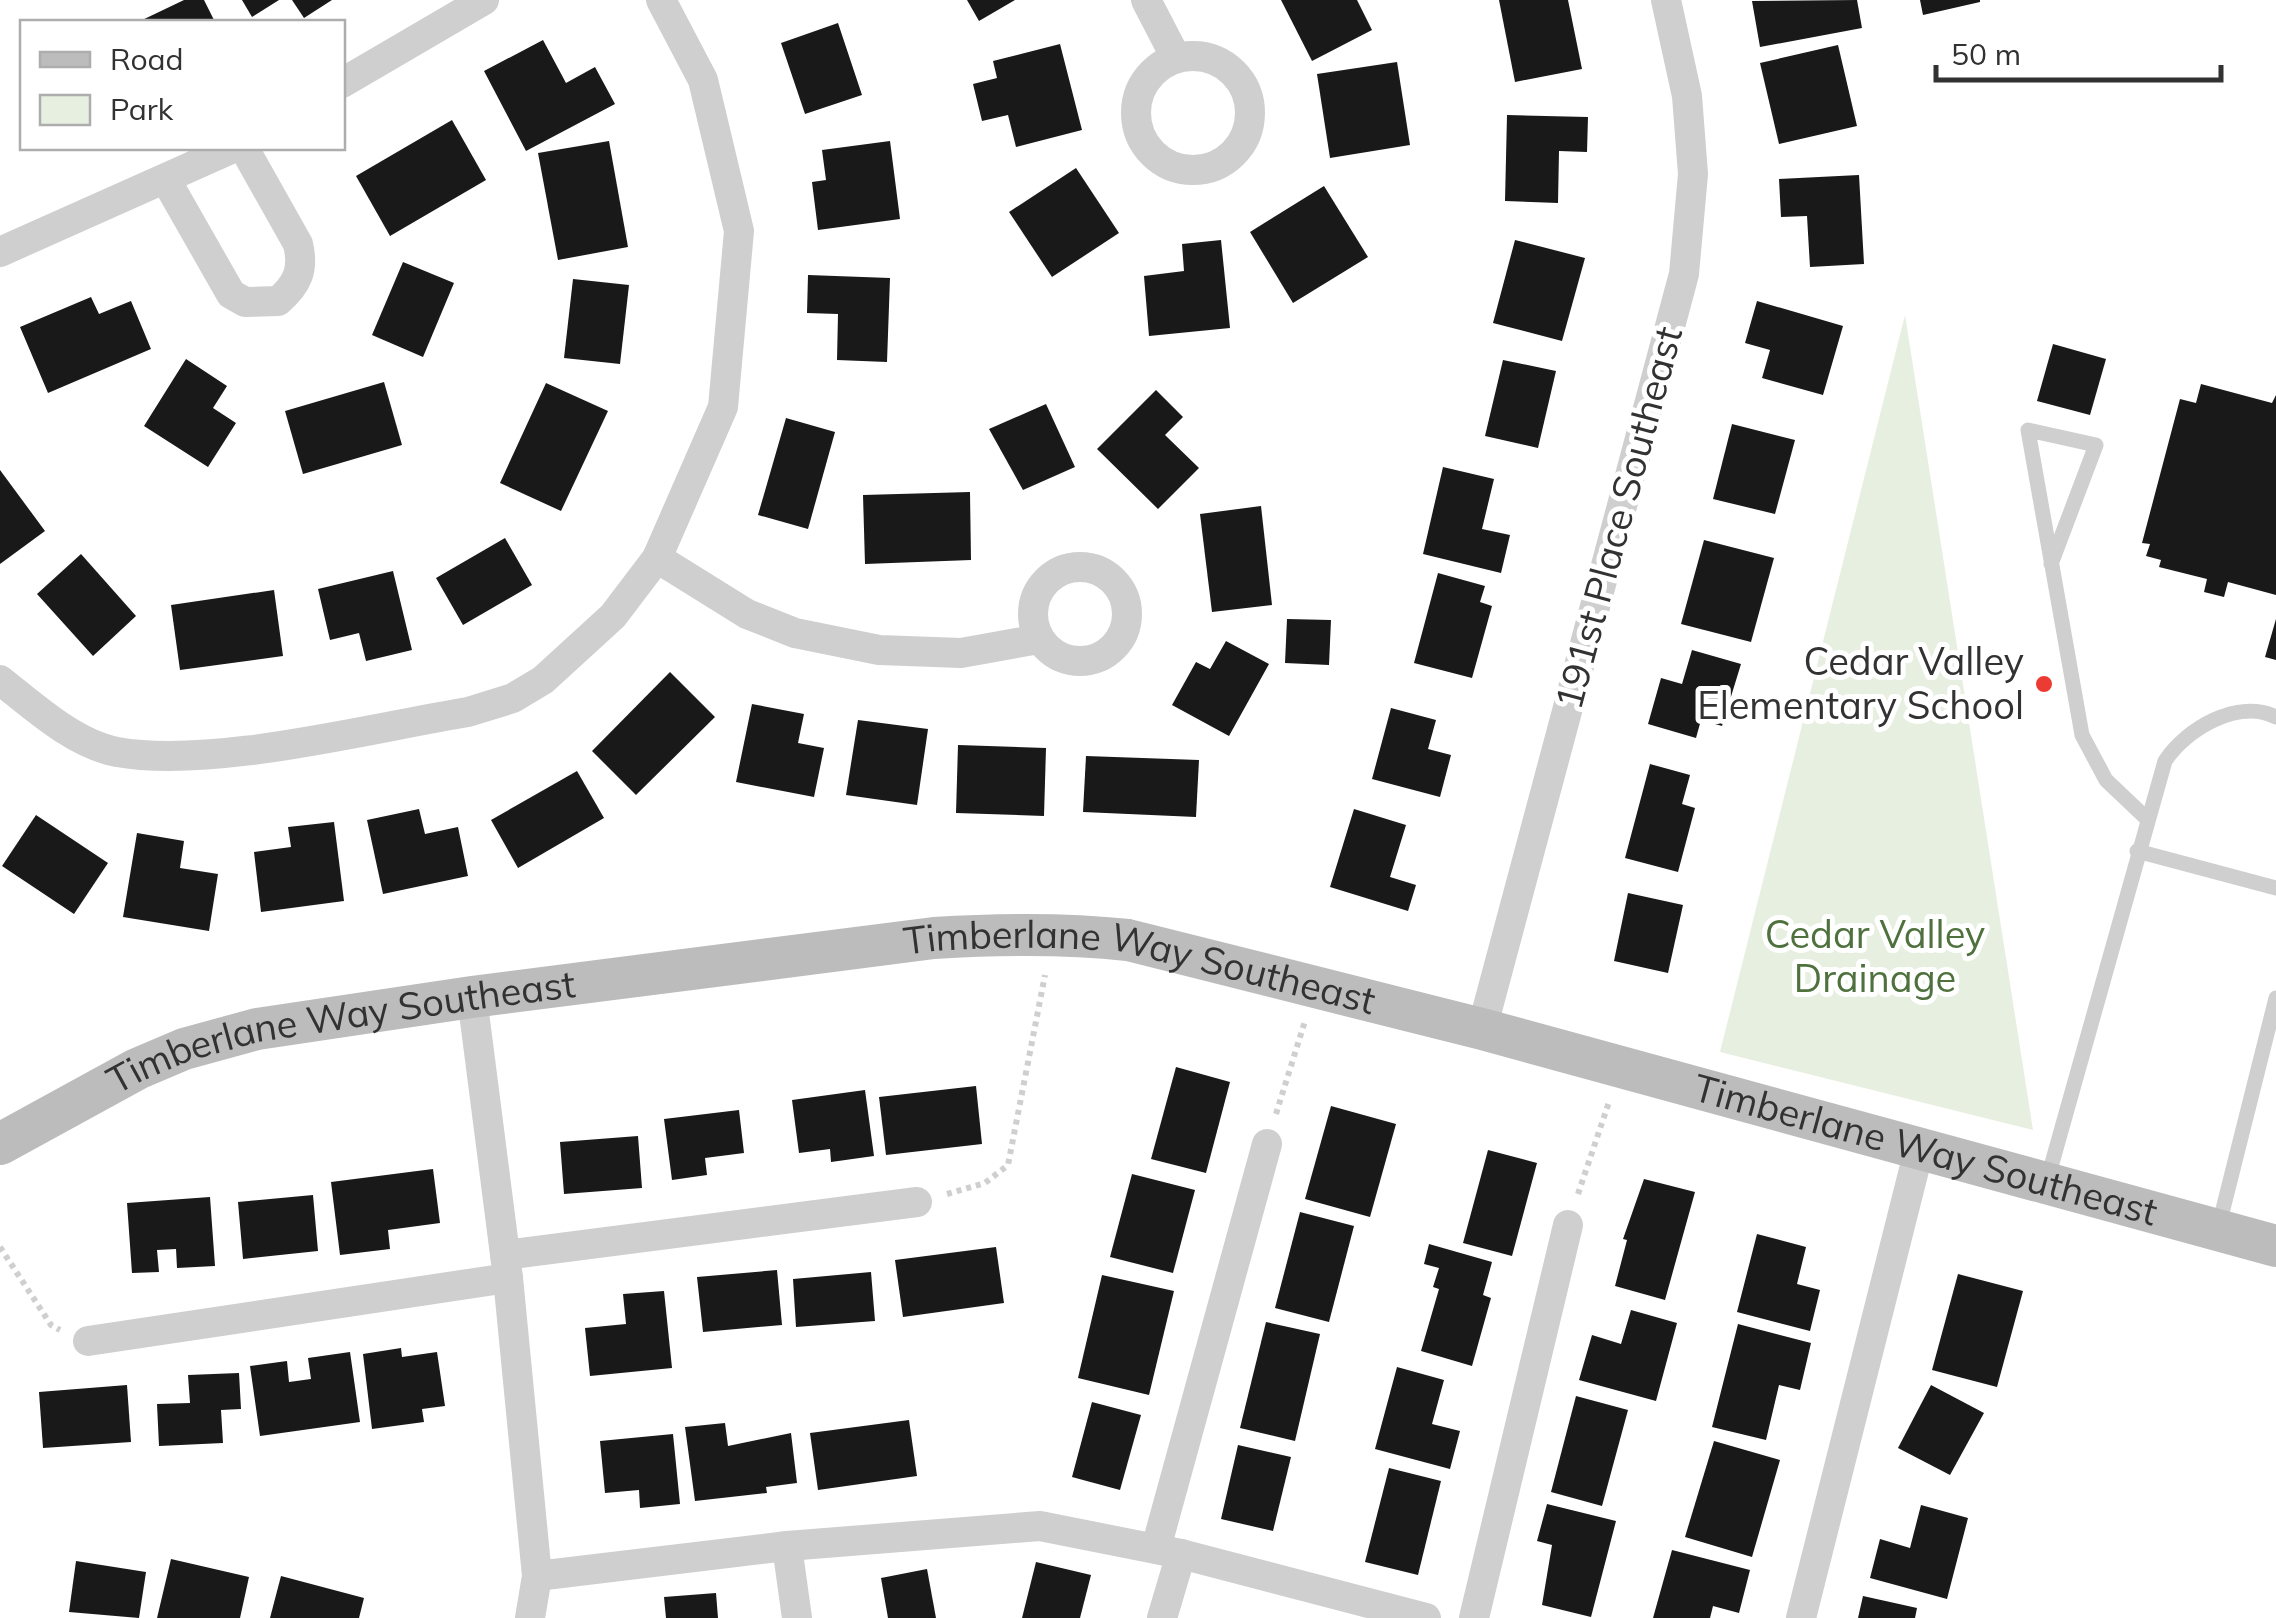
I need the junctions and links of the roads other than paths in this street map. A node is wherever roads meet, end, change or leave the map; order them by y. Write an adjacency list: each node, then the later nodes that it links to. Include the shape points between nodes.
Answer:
1 (484, 0): 6 (street)
2 (661, 0): 11 (street, via 704,80 739,232 723,406)
3 (1146, 0): 5 (street)
4 (1666, 0): 21 (street, 191st Place Southeast, via 1687,96 1691,154 1684,274)
5 (1176, 58)
6 (345, 82)
7 (229, 150): 9 (street)
8 (245, 150): 9 (street, via 302,260 300,276 278,301 245,302 231,294)
9 (166, 180): 10 (street)
10 (0, 252)
11 (656, 558): 13 (street, via 747,614 795,633 879,650 961,653); 14 (street, via 578,651 514,698 468,712 184,756 114,752 53,721)
12 (2052, 564): 12 (lane, via 2044,526 2028,430 2096,445); 16 (lane, via 2082,736 2106,780)
13 (1040, 639)
14 (0, 680)
15 (2276, 716): 16 (lane, via 2241,713 2193,730 2165,761)
16 (2146, 818): 17 (lane)
17 (2137, 852): 18 (lane); 25 (lane)
18 (2276, 888)
19 (472, 996): 21 (street, Timberlane Way Southeast, via 934,938 1053,935 1128,940); 22 (street, Timberlane Way Southeast, via 258,1030 184,1050); 30 (street)
20 (2276, 998): 28 (lane)
21 (1482, 1028): 24 (street, Timberlane Way Southeast)
22 (0, 1144)
23 (1267, 1144): 33 (street)
24 (1919, 1150): 25 (street, Timberlane Way Southeast); 40 (street)
25 (2047, 1182): 28 (street, Timberlane Way Southeast)
26 (917, 1202): 30 (street)
27 (1568, 1225): 39 (street)
28 (2218, 1229): 29 (street, Timberlane Way Southeast)
29 (2276, 1246)
30 (506, 1267): 31 (street); 34 (street)
31 (88, 1341)
32 (787, 1546): 33 (street, via 1040,1526); 34 (street); 36 (street)
33 (1169, 1551): 37 (street); 38 (street)
34 (537, 1576): 35 (street)
35 (530, 1618)
36 (797, 1618)
37 (1162, 1618)
38 (1426, 1618)
39 (1474, 1618)
40 (1801, 1618)

